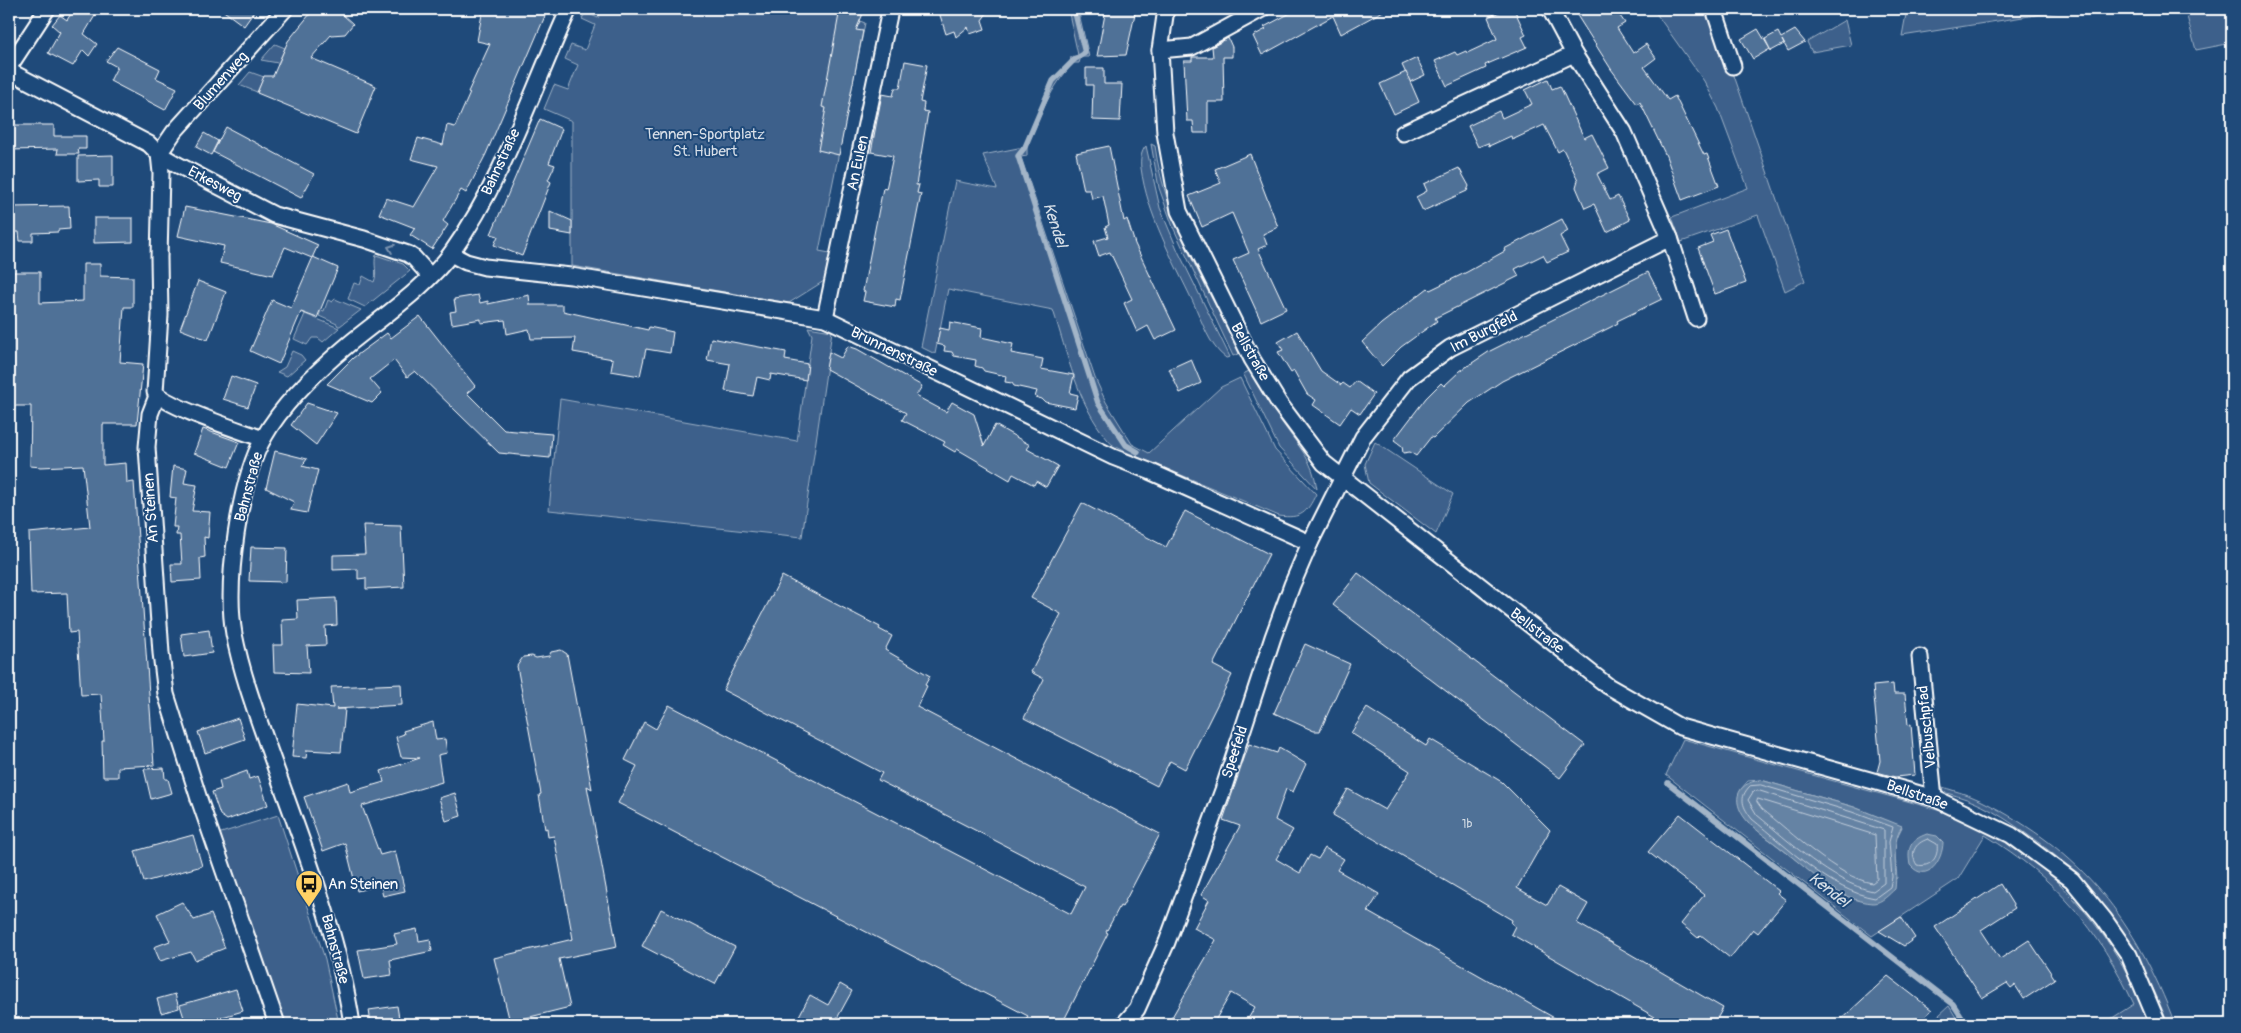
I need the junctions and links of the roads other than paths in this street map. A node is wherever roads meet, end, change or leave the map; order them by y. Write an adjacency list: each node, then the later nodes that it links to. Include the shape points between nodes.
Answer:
1 (48, 9): 12 (street)
2 (285, 9): 14 (street, Blumenweg, via 174,132)
3 (569, 9): 16 (street, Bahnstraße, via 493,181)
4 (888, 9): 18 (street, An Eulen)
5 (1166, 9): 9 (street, Bellstraße)
6 (1262, 9): 9 (street, via 1192,47)
7 (1550, 9): 10 (street)
8 (1714, 9): 11 (street)
9 (1160, 50): 22 (street, Bellstraße, via 1165,133 1179,211 1252,360 1324,463)
10 (1574, 54): 13 (street); 15 (street, via 1624,132)
11 (1733, 66)
12 (9, 69): 14 (street, Erkesweg, via 149,144)
13 (1403, 133)
14 (159, 154): 17 (street, Erkesweg, one-way to 14, via 408,254 274,215); 20 (street, An Steinen, via 160,315 154,387)
15 (1670, 238): 19 (street); 22 (street, Im Burgfeld, via 1450,348 1409,378 1363,437)
16 (451, 254): 17 (street, Bahnstraße); 18 (street, Brunnenstraße, via 485,267 571,276)
17 (430, 276): 21 (street, Bahnstraße, via 318,372)
18 (825, 318): 23 (street, Brunnenstraße, via 1113,457)
19 (1696, 318)
20 (157, 396): 21 (street); 26 (street, An Steinen, via 150,414 147,449 166,694)
21 (263, 439): 27 (street, Bahnstraße, via 251,472 235,543 232,587 234,634 247,685 339,955)
22 (1342, 478): 23 (street, Speefeld); 25 (street, Bellstraße, via 1608,686 1680,727)
23 (1310, 543): 28 (street, Speefeld, via 1273,637 1223,790 1167,942 1137,1009)
24 (1920, 657): 25 (street, Velbuschpfad)
25 (1934, 798): 29 (street, Bellstraße, via 2010,835 2072,880 2129,954)
26 (276, 1024)
27 (352, 1024)
28 (1124, 1024)
29 (2158, 1024)

